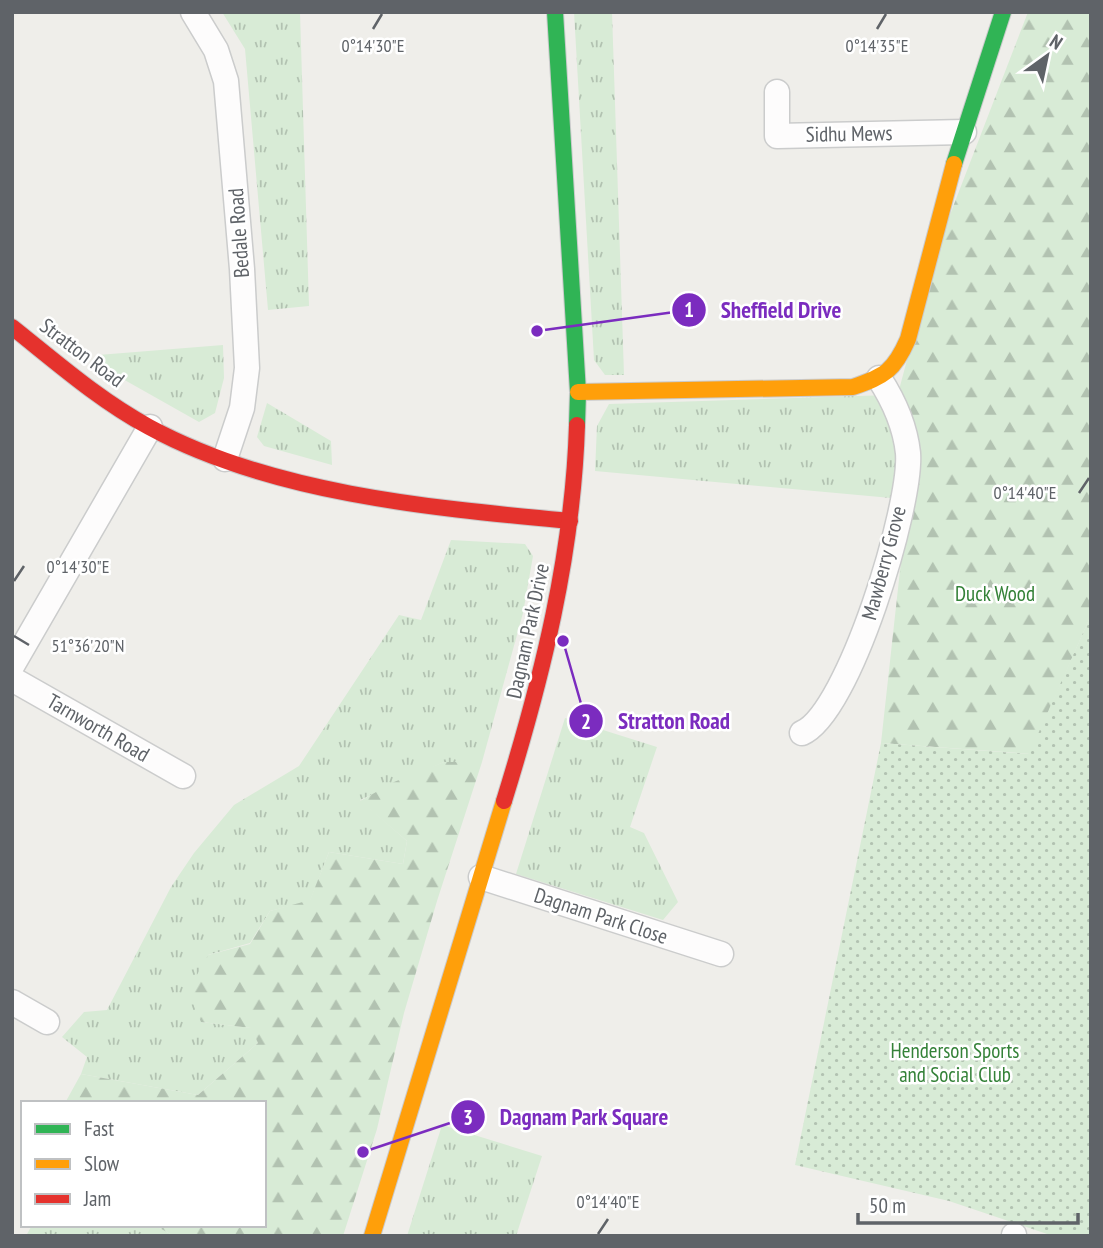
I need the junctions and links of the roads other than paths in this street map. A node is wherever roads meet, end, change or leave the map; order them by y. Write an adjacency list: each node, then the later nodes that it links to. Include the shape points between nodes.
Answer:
1 (193, 12): 10 (street, Bedale Road, via 216,50 226,81 242,269 247,368 242,408)
2 (555, 12): 8 (street, Dagnam Park Drive)
3 (1003, 12): 5 (street)
4 (777, 92): 5 (street, Sidhu Mews, via 778,135)
5 (964, 132): 7 (street, via 928,249 908,339 897,364)
6 (12, 327): 9 (street, Stratton Road, via 84,385)
7 (879, 378): 8 (street, via 853,387); 14 (street, Mawberry Grove, via 895,405 908,454 889,560 862,640 819,723)
8 (578, 392): 11 (street, Dagnam Park Drive)
9 (150, 427): 10 (street, Stratton Road); 12 (street)
10 (225, 459): 11 (street, Stratton Road, via 295,483 361,497)
11 (570, 522): 16 (street, Dagnam Park Drive, via 564,573 538,690)
12 (12, 666)
13 (12, 680): 15 (street, Tarnworth Road)
14 (802, 733)
15 (183, 776)
16 (481, 877): 17 (street, Dagnam Park Close); 20 (street, Dagnam Park Drive)
17 (721, 954)
18 (12, 1002): 19 (street)
19 (47, 1022)
20 (372, 1236)

